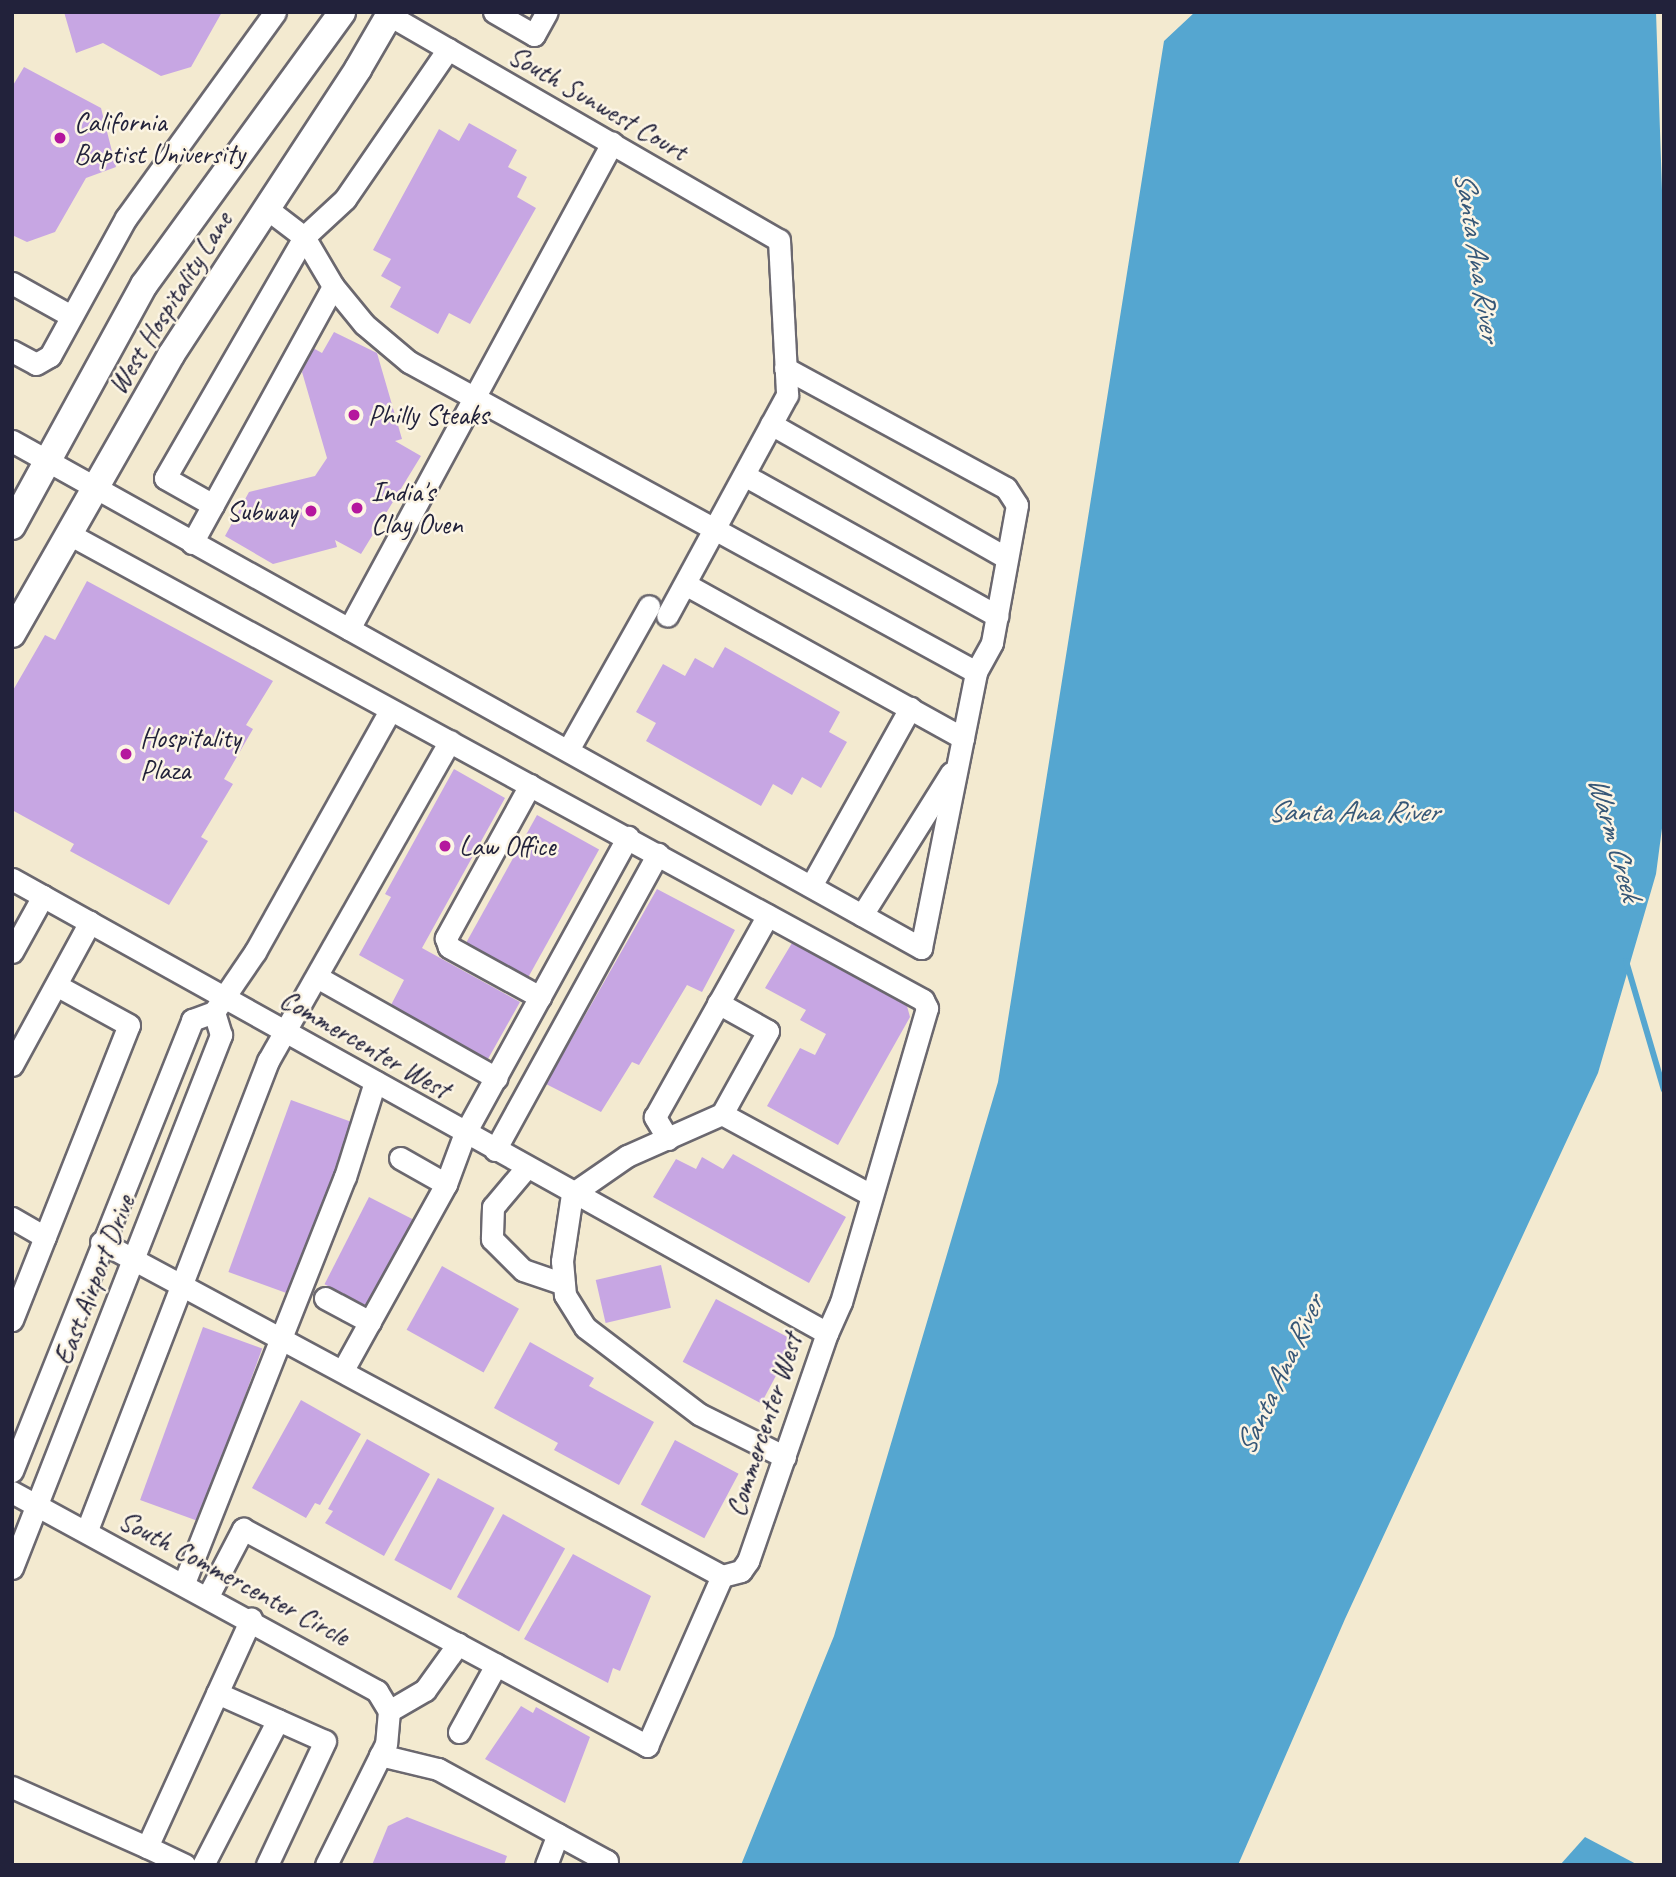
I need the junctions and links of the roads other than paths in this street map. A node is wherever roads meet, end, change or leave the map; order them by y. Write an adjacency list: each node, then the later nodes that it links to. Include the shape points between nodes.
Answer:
1 (275, 12): 12 (street, via 230,78 168,155)
2 (342, 12): 18 (main road, West Hospitality Lane, via 144,285)
3 (494, 12): 4 (street, via 534,35)
4 (547, 12)
5 (390, 13): 6 (street, South Sunwest Court); 8 (main road, West Hospitality Lane)
6 (448, 49): 7 (street, South Sunwest Court); 9 (street, via 345,199)
7 (612, 143): 14 (street, South Sunwest Court, via 779,240); 15 (street)
8 (266, 208): 9 (street); 20 (main road, West Hospitality Lane, via 171,355)
9 (304, 237): 11 (street); 21 (street, via 165,478)
10 (12, 283): 12 (street)
11 (333, 286): 15 (street, via 364,324 409,362); 21 (street)
12 (71, 316): 13 (street, via 50,356 36,364)
13 (12, 351)
14 (785, 368): 16 (street, via 787,395); 26 (street, via 1006,488 1017,505)
15 (476, 397): 23 (street); 29 (street)
16 (771, 424): 19 (street); 26 (street)
17 (12, 441): 18 (street)
18 (47, 460): 20 (street); 22 (main road, West Hospitality Lane)
19 (744, 475): 23 (street); 28 (street)
20 (96, 487): 24 (main road, West Hospitality Lane); 25 (street)
21 (213, 505): 25 (street)
22 (12, 526)
23 (715, 528): 27 (street); 31 (street)
24 (69, 534): 30 (main road, West Hospitality Lane); 33 (street)
25 (192, 543): 29 (street)
26 (1007, 558): 28 (street)
27 (684, 584): 32 (street); 36 (street, via 658,611)
28 (997, 615): 31 (street, via 992,643)
29 (349, 629): 36 (street)
30 (12, 634)
31 (976, 672): 34 (street)
32 (910, 709): 34 (street); 42 (street)
33 (390, 710): 35 (street); 51 (street, via 255,952)
34 (963, 738): 37 (street)
35 (450, 741): 38 (street); 48 (street)
36 (568, 750): 42 (street)
37 (958, 762): 45 (street); 45 (street, via 921,948)
38 (530, 785): 39 (street); 50 (street, via 446,938 449,947)
39 (628, 837): 40 (street); 50 (street)
40 (658, 854): 44 (street); 60 (street)
41 (12, 879): 43 (street, Commercenter West)
42 (811, 887): 45 (street)
43 (43, 896): 46 (street, Commercenter West); 47 (street)
44 (768, 915): 52 (street); 65 (street, via 923,1000 927,1008)
45 (862, 915)
46 (90, 922): 49 (street); 51 (street, Commercenter West)
47 (12, 952)
48 (317, 977): 53 (street); 55 (street)
49 (56, 985): 54 (street); 67 (street, via 129,1025)
50 (540, 997): 55 (street)
51 (220, 1003): 53 (street, Commercenter West); 68 (street, East Airport Drive, via 192,1020); 69 (street, East Airport Drive, via 222,1035)
52 (718, 1003): 57 (street, via 768,1031); 59 (street, via 655,1117)
53 (286, 1031): 56 (street, Commercenter West); 70 (street, via 268,1061)
54 (12, 1065)
55 (496, 1078): 58 (street)
56 (375, 1082): 58 (street, Commercenter West); 76 (street, via 345,1177)
57 (722, 1114): 59 (street); 65 (street)
58 (465, 1133): 60 (street, Commercenter West); 63 (street)
59 (668, 1139): 64 (street, via 627,1156)
60 (495, 1150): 62 (street, Commercenter West)
61 (400, 1158): 63 (street)
62 (526, 1168): 64 (street, Commercenter West); 71 (street, via 493,1207 489,1222 492,1239 523,1270)
63 (446, 1184): 74 (street)
64 (572, 1194): 71 (street, via 562,1261); 75 (street, Commercenter West)
65 (871, 1195): 75 (street, via 841,1302)
66 (12, 1218): 67 (street)
67 (45, 1237): 73 (street)
68 (101, 1242): 69 (street); 79 (street, East Airport Drive)
69 (132, 1258): 70 (street); 81 (street, East Airport Drive)
70 (181, 1282): 76 (street); 82 (street)
71 (564, 1284): 78 (street, via 565,1295 585,1326 699,1414)
72 (325, 1298): 74 (street)
73 (12, 1320)
74 (370, 1322): 77 (street)
75 (827, 1332): 78 (street, Commercenter West)
76 (278, 1335): 77 (street); 85 (street)
77 (343, 1370): 84 (street)
78 (785, 1457): 84 (street, Commercenter West, via 748,1561 741,1571)
79 (12, 1471)
80 (12, 1492): 81 (street, South Commercenter Circle)
81 (37, 1505): 82 (street, South Commercenter Circle); 83 (street, East Airport Drive)
82 (87, 1530): 85 (street, South Commercenter Circle)
83 (12, 1569)
84 (722, 1576): 89 (street, via 647,1746)
85 (184, 1583): 86 (street, South Commercenter Circle)
86 (208, 1596): 87 (street, South Commercenter Circle); 88 (street, via 243,1530)
87 (251, 1619): 90 (street); 91 (street, South Commercenter Circle, via 361,1679 377,1691)
88 (457, 1644): 89 (street); 91 (street, via 425,1690)
89 (496, 1665): 93 (street)
90 (217, 1693): 92 (street); 97 (street)
91 (389, 1711): 94 (street)
92 (278, 1720): 99 (street); 100 (street, via 325,1741)
93 (459, 1732)
94 (383, 1749): 96 (street, via 438,1769); 101 (street)
95 (12, 1787): 97 (street)
96 (558, 1834): 102 (street); 103 (street, via 607,1861)
97 (147, 1847): 98 (street)
98 (185, 1865)
99 (203, 1865)
100 (267, 1865)
101 (326, 1865)
102 (546, 1865)
103 (605, 1865)

